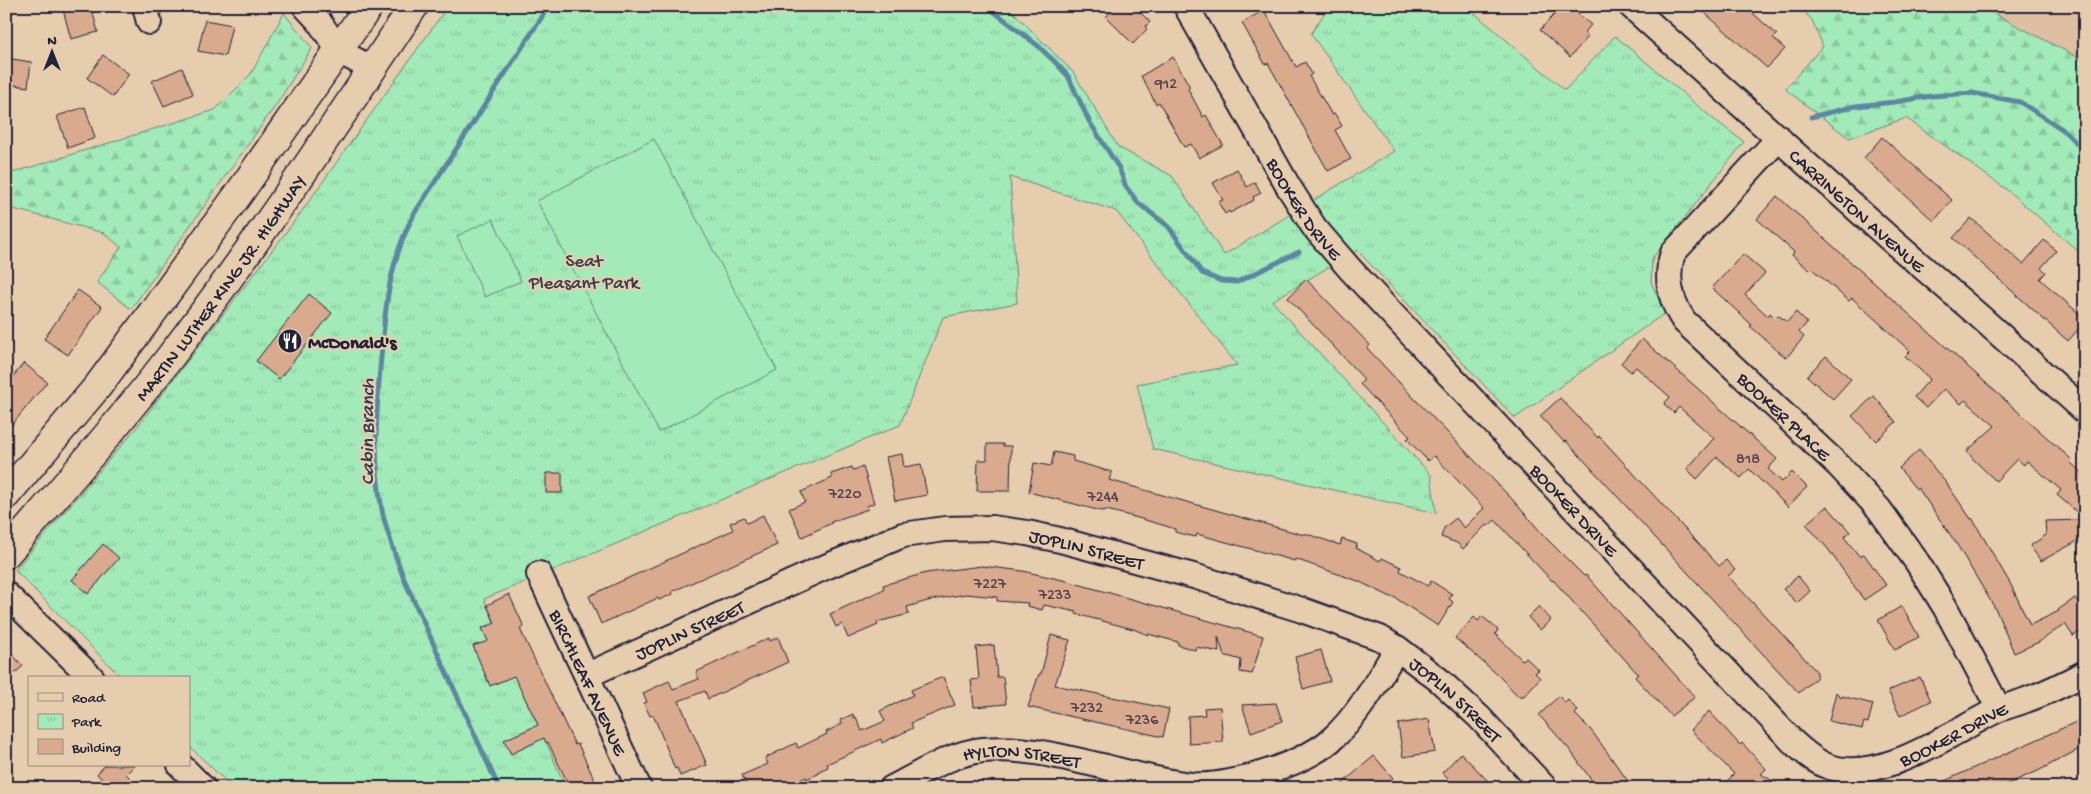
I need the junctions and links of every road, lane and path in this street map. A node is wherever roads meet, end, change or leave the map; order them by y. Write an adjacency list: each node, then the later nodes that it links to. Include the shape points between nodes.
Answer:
1 (305, 6): 6 (street)
2 (369, 6): 6 (main road, MARTIN LUTHER KING JR. HIGHWAY)
3 (414, 6): 7 (main road, MARTIN LUTHER KING JR. HIGHWAY)
4 (1186, 6): 18 (street, BOOKER DRIVE, via 1314,227 1793,742 1827,766 1873,768 1925,748)
5 (1631, 6): 8 (street, CARRINGTON AVENUE)
6 (339, 51): 7 (street); 10 (main road, MARTIN LUTHER KING JR. HIGHWAY, via 98,386)
7 (372, 70): 11 (main road, MARTIN LUTHER KING JR. HIGHWAY, via 192,328 81,468)
8 (1779, 138): 9 (street, CARRINGTON AVENUE); 18 (street, BOOKER PLACE, via 1674,253 1670,274 1673,302 1684,320 1839,466 1879,510 1945,607)
9 (2085, 412)
10 (6, 495)
11 (6, 554)
12 (539, 574): 16 (street, BIRCHLEAF AVENUE)
13 (6, 594): 17 (street)
14 (1397, 648): 16 (street, JOPLIN STREET, via 1361,630 1197,577 1027,532 966,527 926,530 880,543); 22 (street, HYLTON STREET, via 1369,695 1330,740 1291,762 1253,776 1222,783 1191,784 1029,750 1002,748 962,754); 23 (street, JOPLIN STREET, via 1439,680 1479,717)
15 (2085, 673): 18 (street, BOOKER DRIVE)
16 (588, 675): 21 (street, BIRCHLEAF AVENUE)
17 (90, 676)
18 (1999, 710)
19 (181, 766): 20 (street)
20 (203, 788)
21 (639, 788)
22 (892, 788)
23 (1545, 788)

